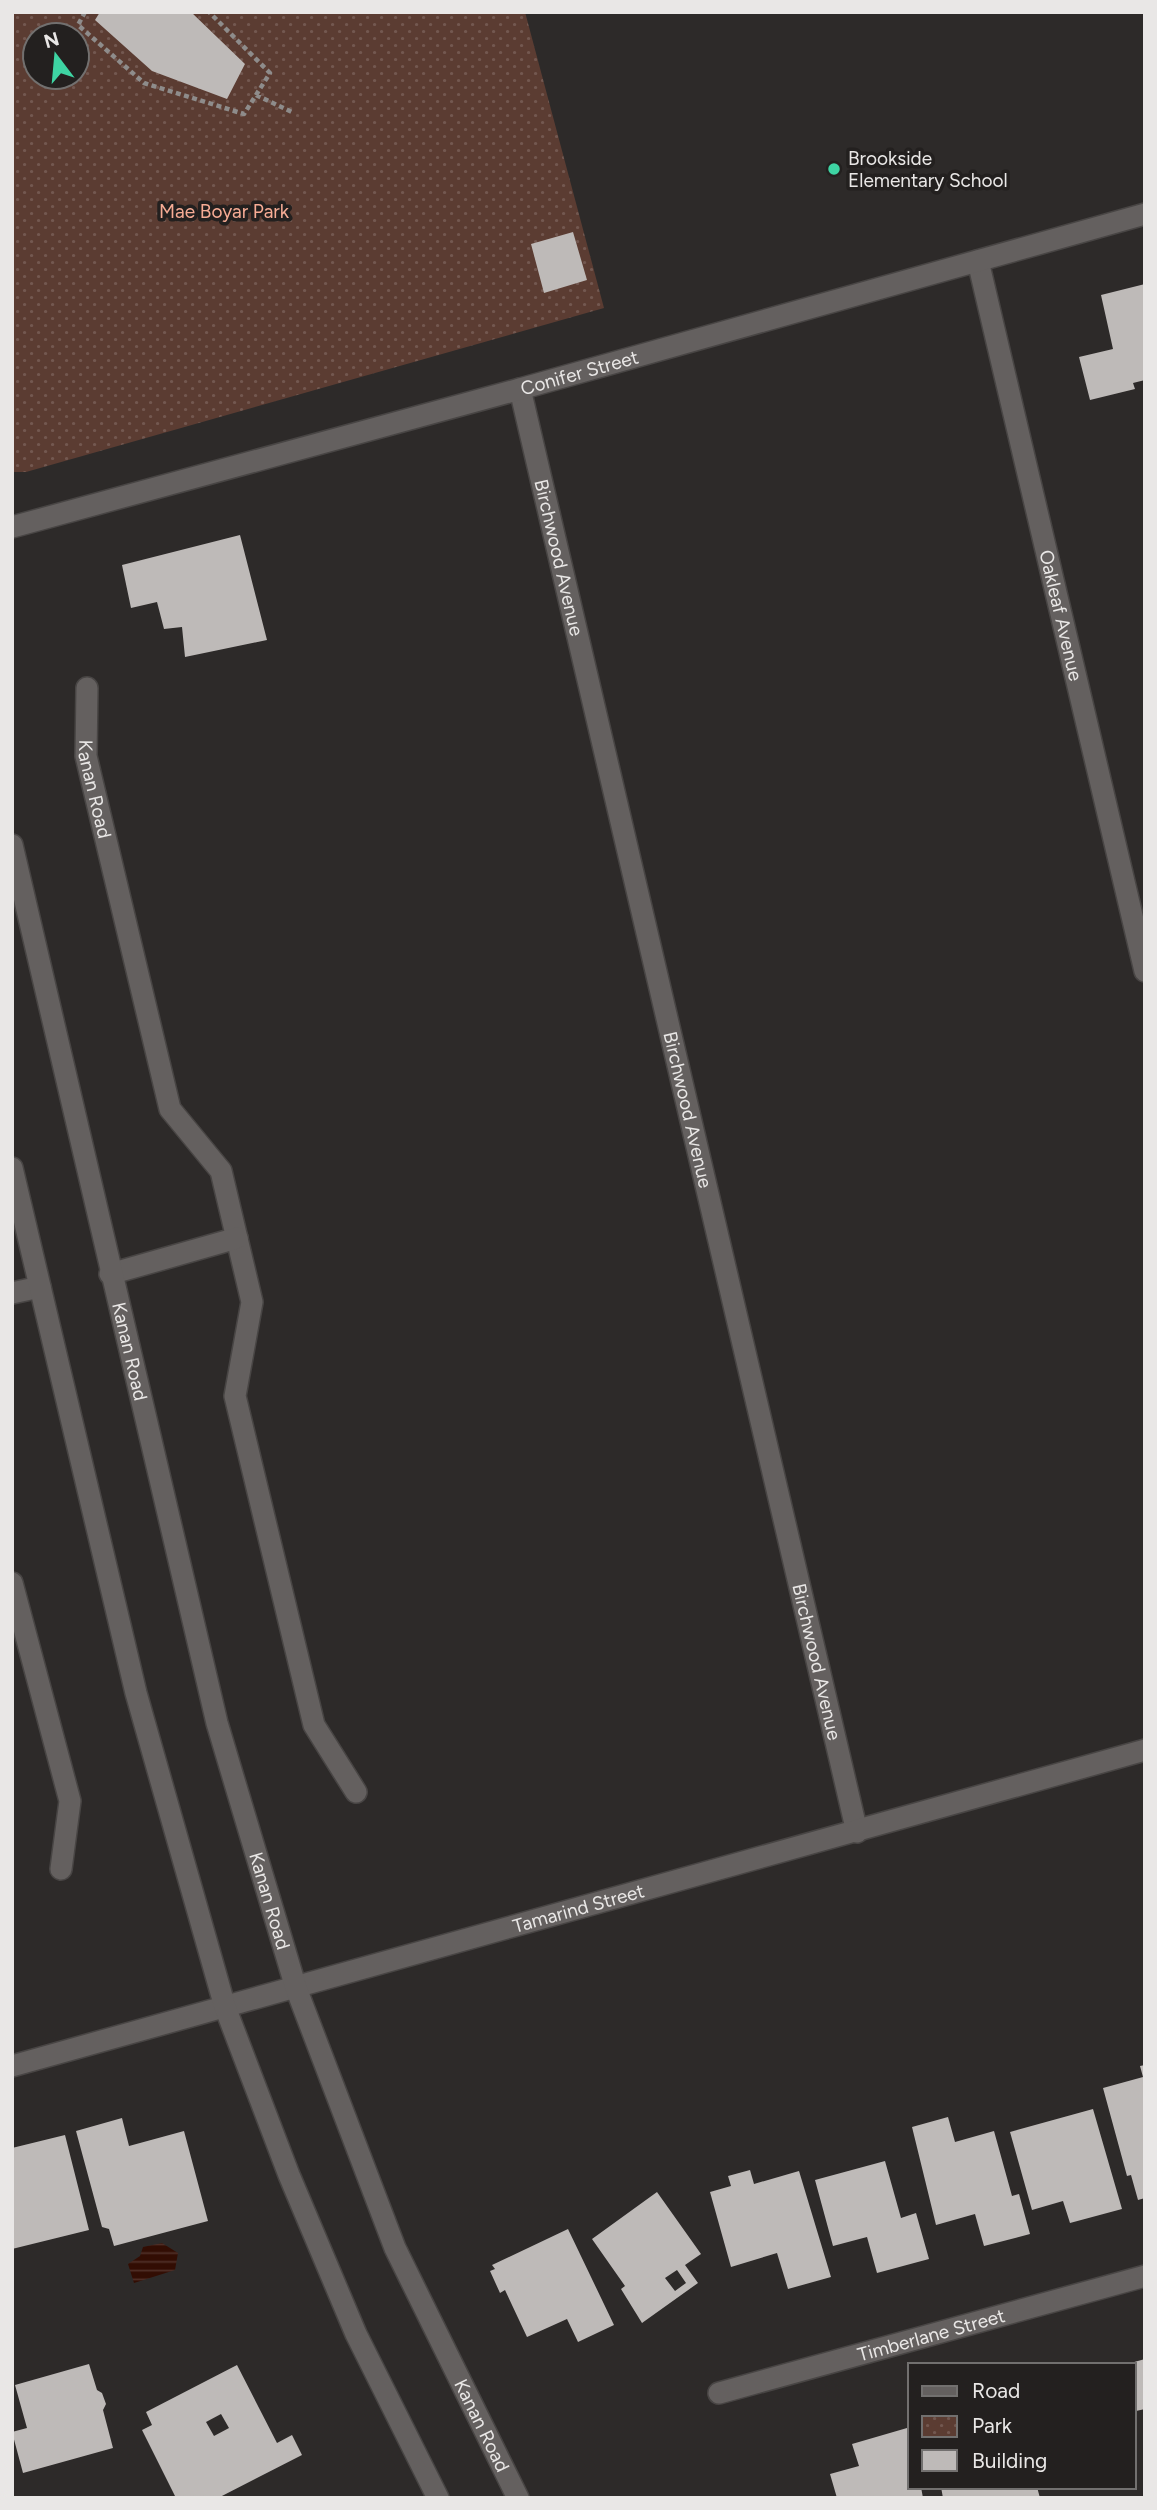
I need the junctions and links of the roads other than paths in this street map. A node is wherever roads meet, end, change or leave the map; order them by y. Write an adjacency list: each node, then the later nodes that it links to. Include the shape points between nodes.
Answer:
1 (1145, 214): 2 (street, Conifer Street)
2 (978, 261): 3 (street, Conifer Street); 7 (street, Oakleaf Avenue)
3 (520, 389): 4 (street, Conifer Street); 16 (street, Birchwood Avenue)
4 (12, 527)
5 (88, 688): 9 (street, Kanan Road, via 86,756 170,1109 221,1171)
6 (12, 845): 10 (street, Kanan Road)
7 (1145, 971)
8 (12, 1168): 11 (street)
9 (237, 1238): 10 (street); 15 (street, Kanan Road, via 251,1302 235,1396 314,1725)
10 (110, 1274): 18 (street, Kanan Road, via 217,1723)
11 (40, 1287): 12 (street); 19 (street, via 136,1693)
12 (12, 1293)
13 (12, 1583): 17 (street, via 70,1801)
14 (1145, 1750): 16 (street, Tamarind Street)
15 (356, 1791)
16 (857, 1832): 18 (street, Tamarind Street)
17 (61, 1869)
18 (296, 1988): 19 (street, Tamarind Street); 24 (street, Kanan Road, via 396,2248)
19 (225, 2007): 20 (street, Tamarind Street); 23 (street, via 356,2334)
20 (12, 2066)
21 (1145, 2276): 22 (street, Timberlane Street)
22 (719, 2393)
23 (438, 2498)
24 (518, 2498)

